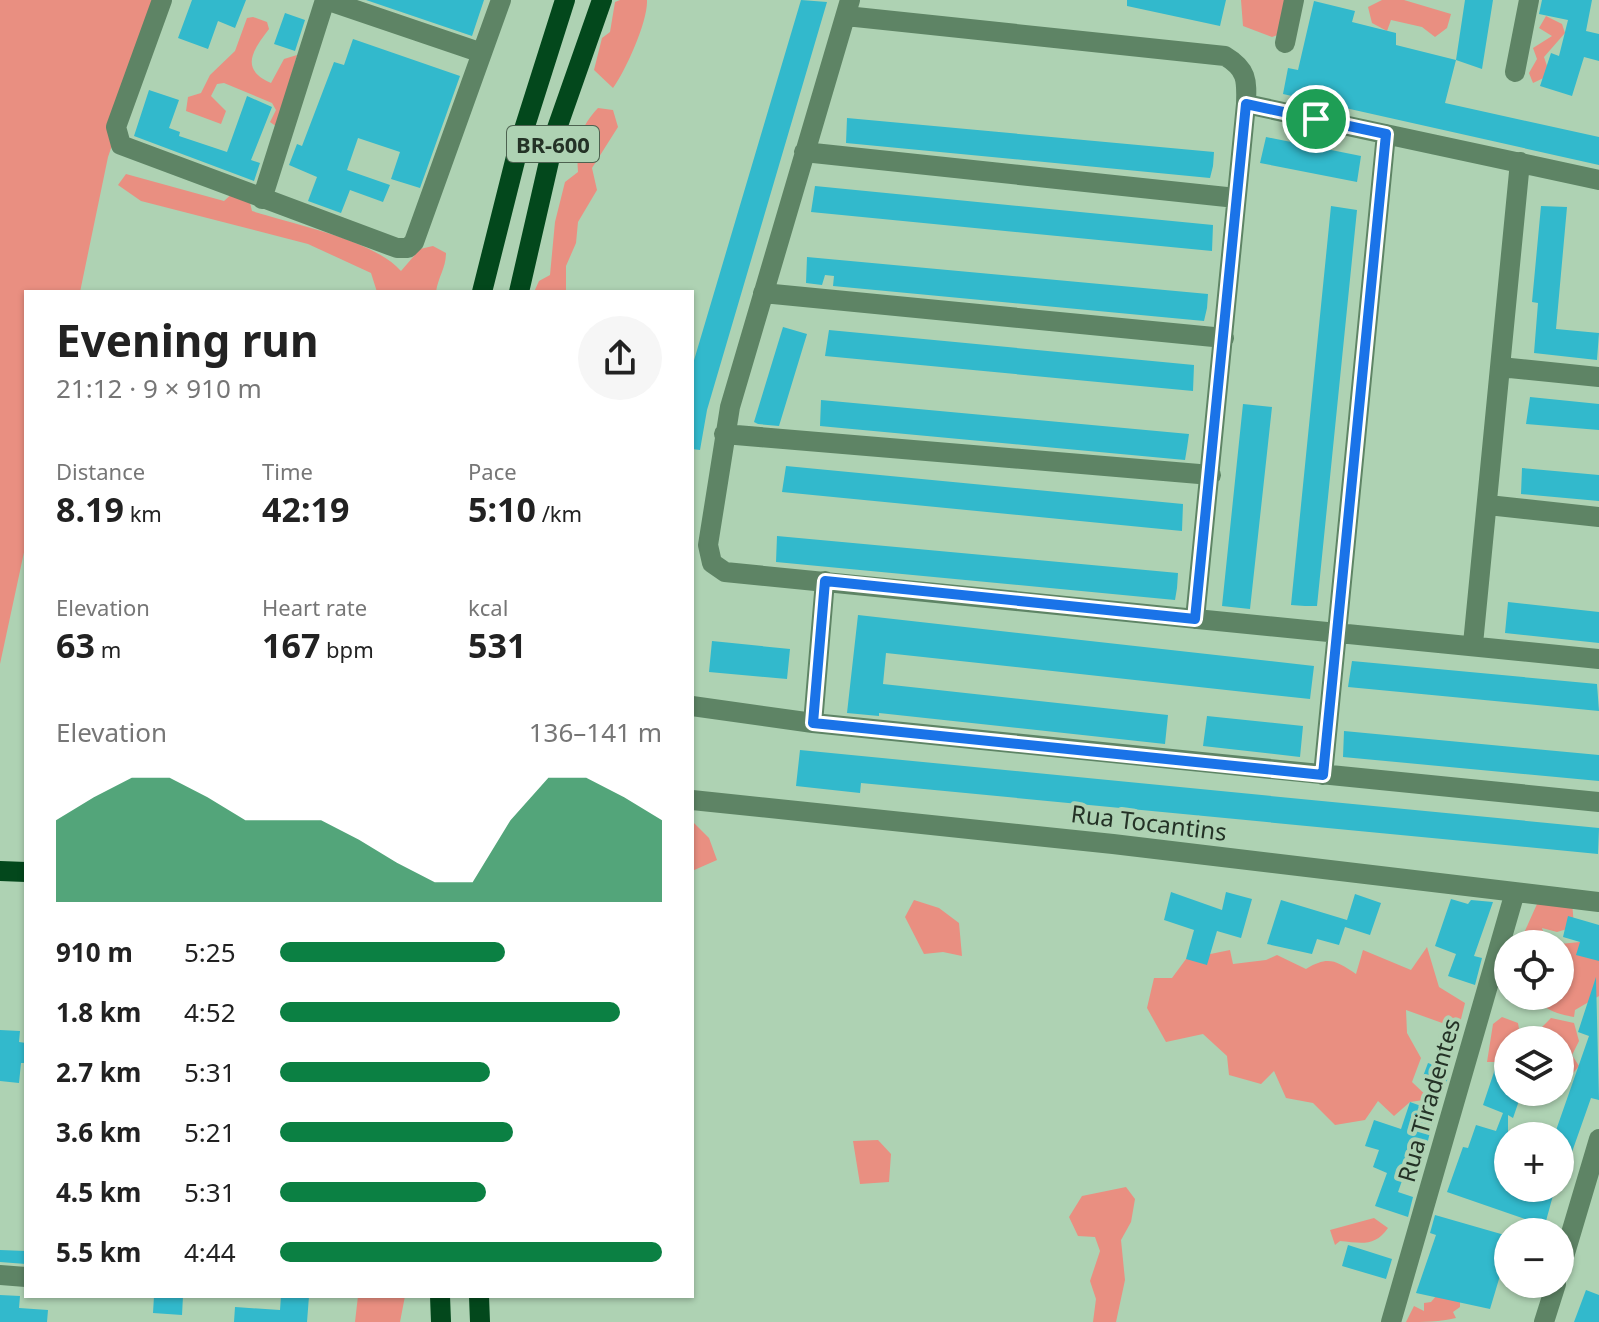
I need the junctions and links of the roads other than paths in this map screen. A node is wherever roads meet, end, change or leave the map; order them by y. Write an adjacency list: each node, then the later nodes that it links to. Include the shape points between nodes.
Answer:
1 (162, 0): 18 (street, via 116,127 121,145)
2 (326, 0): 10 (street); 18 (street)
3 (501, 0): 10 (street)
4 (565, 0): 19 (main road, BR-600, via 519,145)
5 (602, 0): 20 (main road, BR-600, via 556,131)
6 (1294, 0): 9 (street)
7 (1529, 0): 11 (street)
8 (848, 8): 12 (street, via 1225,56 1242,66); 14 (street)
9 (1285, 43)
10 (482, 53): 18 (street, via 408,248)
11 (1515, 72)
12 (1246, 104): 13 (street); 17 (street)
13 (1386, 134): 15 (street); 31 (street)
14 (804, 152): 17 (street); 21 (street)
15 (1520, 162): 16 (street); 23 (street)
16 (1599, 180)
17 (1236, 198): 22 (street)
18 (262, 199)
19 (483, 290)
20 (519, 290)
21 (763, 293): 22 (street); 25 (street)
22 (1224, 338): 26 (street)
23 (1500, 367): 24 (street); 27 (street)
24 (1599, 377)
25 (724, 434): 26 (street); 29 (street, via 708,545 712,563 725,572)
26 (1211, 475): 30 (street)
27 (1488, 505): 28 (street); 32 (street)
28 (1599, 517)
29 (825, 581): 30 (street); 35 (street)
30 (1195, 619): 31 (street)
31 (1336, 631): 32 (street); 36 (street)
32 (1473, 644): 33 (street)
33 (1599, 659)
34 (694, 706): 35 (street)
35 (813, 723): 36 (street)
36 (1323, 775): 38 (street)
37 (694, 800): 41 (street, Rua Tocantins)
38 (1599, 802)
39 (0, 871): 40 (main road)
40 (24, 872)
41 (1515, 892): 42 (street, Rua Tocantins); 52 (street, Rua Tiradentes)
42 (1599, 902)
43 (1599, 1139): 44 (street)
44 (1574, 1223)
45 (0, 1275): 46 (street)
46 (24, 1277)
47 (440, 1298): 50 (main road)
48 (479, 1298): 51 (main road)
49 (1552, 1298): 53 (street)
50 (441, 1322)
51 (480, 1322)
52 (1391, 1322)
53 (1544, 1322)

